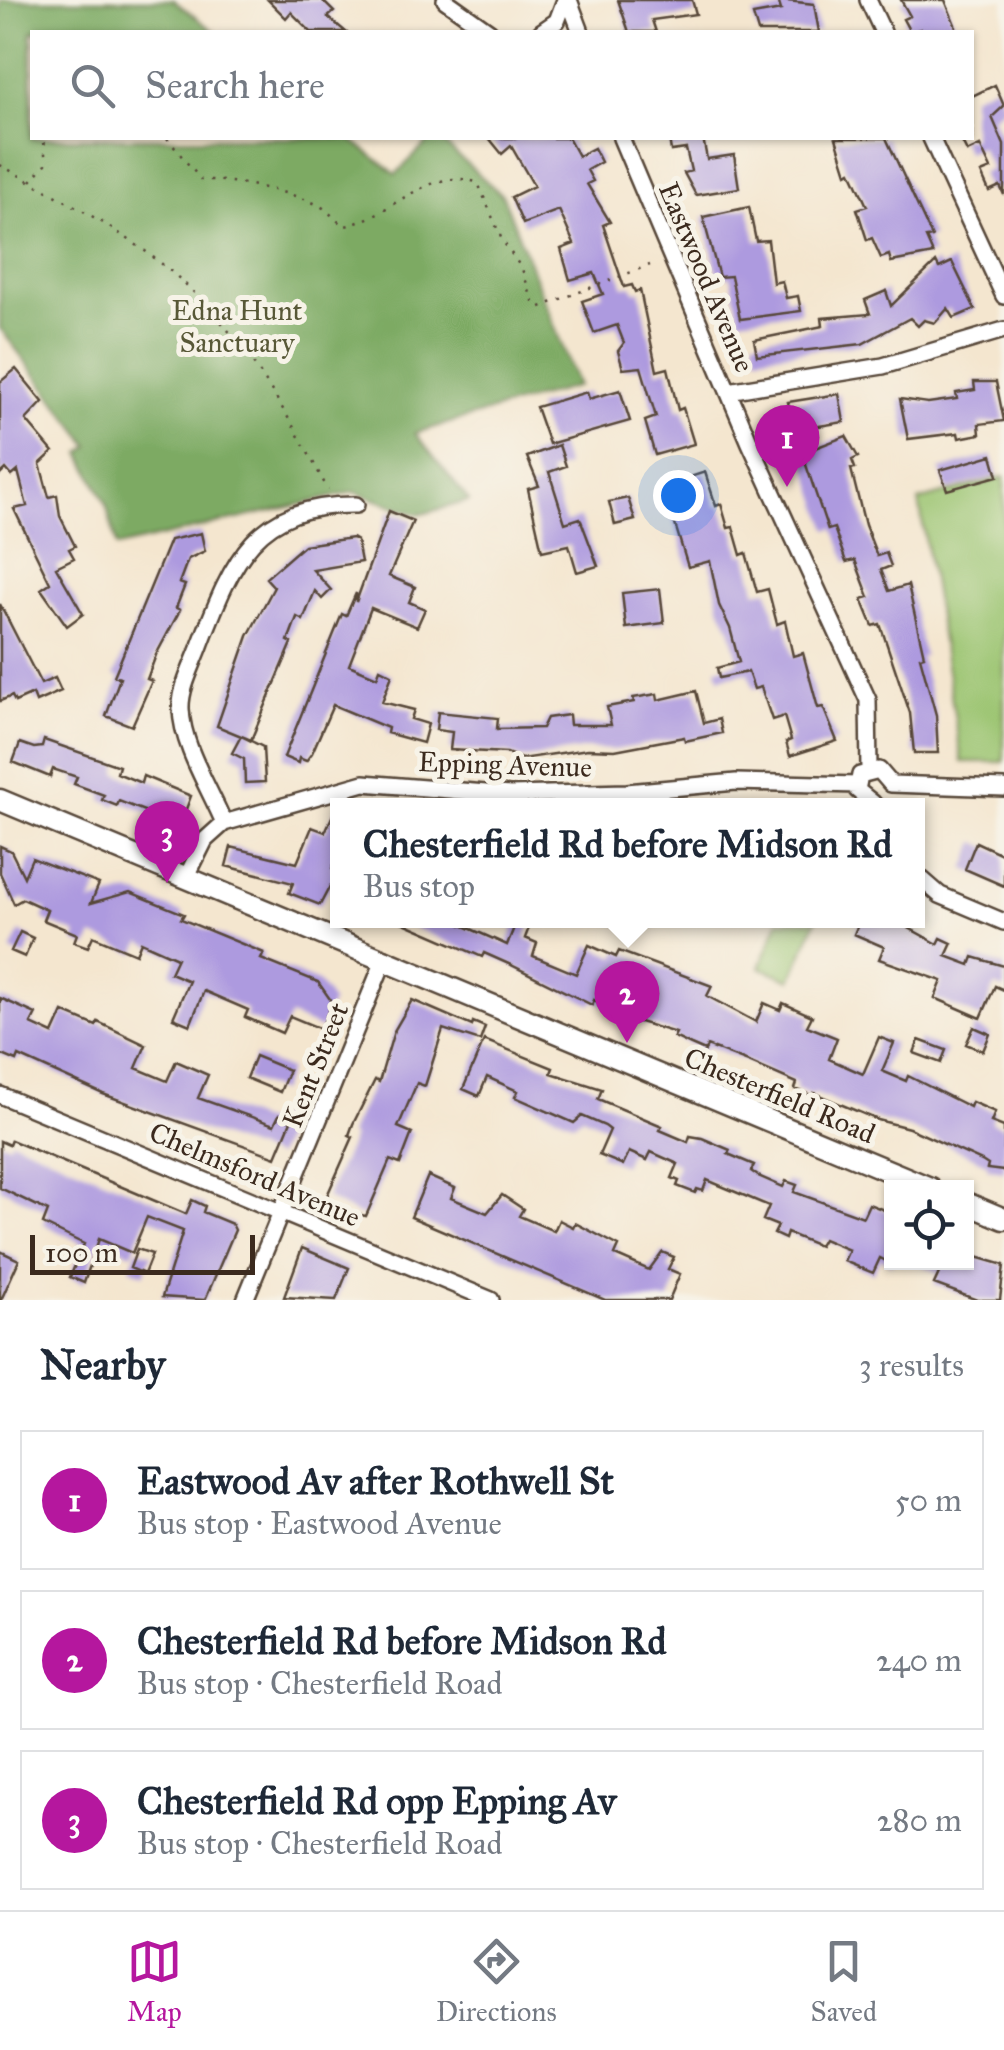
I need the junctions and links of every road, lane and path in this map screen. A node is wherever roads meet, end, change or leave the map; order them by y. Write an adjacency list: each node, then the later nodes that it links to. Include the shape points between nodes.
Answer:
1 (445, 0): 4 (street)
2 (567, 0): 7 (street); 8 (street)
3 (868, 0): 9 (street)
4 (468, 17): 5 (street); 6 (street)
5 (487, 30)
6 (499, 30)
7 (544, 30)
8 (580, 30)
9 (881, 30)
10 (49, 140): 15 (path, via 46,164)
11 (168, 140): 16 (path, via 202,180 226,178 250,189 276,190 326,210 345,226 432,182 478,183 540,308)
12 (622, 140): 19 (street, Eastwood Avenue)
13 (932, 140): 17 (street)
14 (0, 164): 15 (path)
15 (30, 182): 20 (path, via 174,274 234,337 280,400)
16 (650, 265)
17 (1004, 296)
18 (1004, 330): 19 (street, via 884,366)
19 (728, 391): 22 (street, Eastwood Avenue, via 868,700)
20 (336, 505): 21 (street); 29 (street, via 298,511 251,542 222,589 184,690 183,724)
21 (356, 505)
22 (868, 770): 23 (street, via 883,772); 24 (street)
23 (891, 784): 25 (street); 27 (street)
24 (856, 785): 26 (street); 29 (street, Epping Avenue, via 736,782 510,795 364,782)
25 (1004, 788)
26 (862, 798)
27 (884, 798)
28 (0, 800): 30 (street, Chesterfield Road)
29 (224, 822): 30 (street, via 205,840)
30 (187, 876): 33 (street, Chesterfield Road)
31 (925, 882): 32 (street)
32 (1004, 922)
33 (384, 958): 35 (street, Chesterfield Road); 37 (street, Kent Street)
34 (0, 1095): 37 (street, Chelmsford Avenue)
35 (911, 1180)
36 (974, 1206): 38 (street)
37 (282, 1213): 39 (street, Kent Street); 40 (street, Chelmsford Avenue)
38 (1004, 1219)
39 (246, 1300)
40 (491, 1300)

